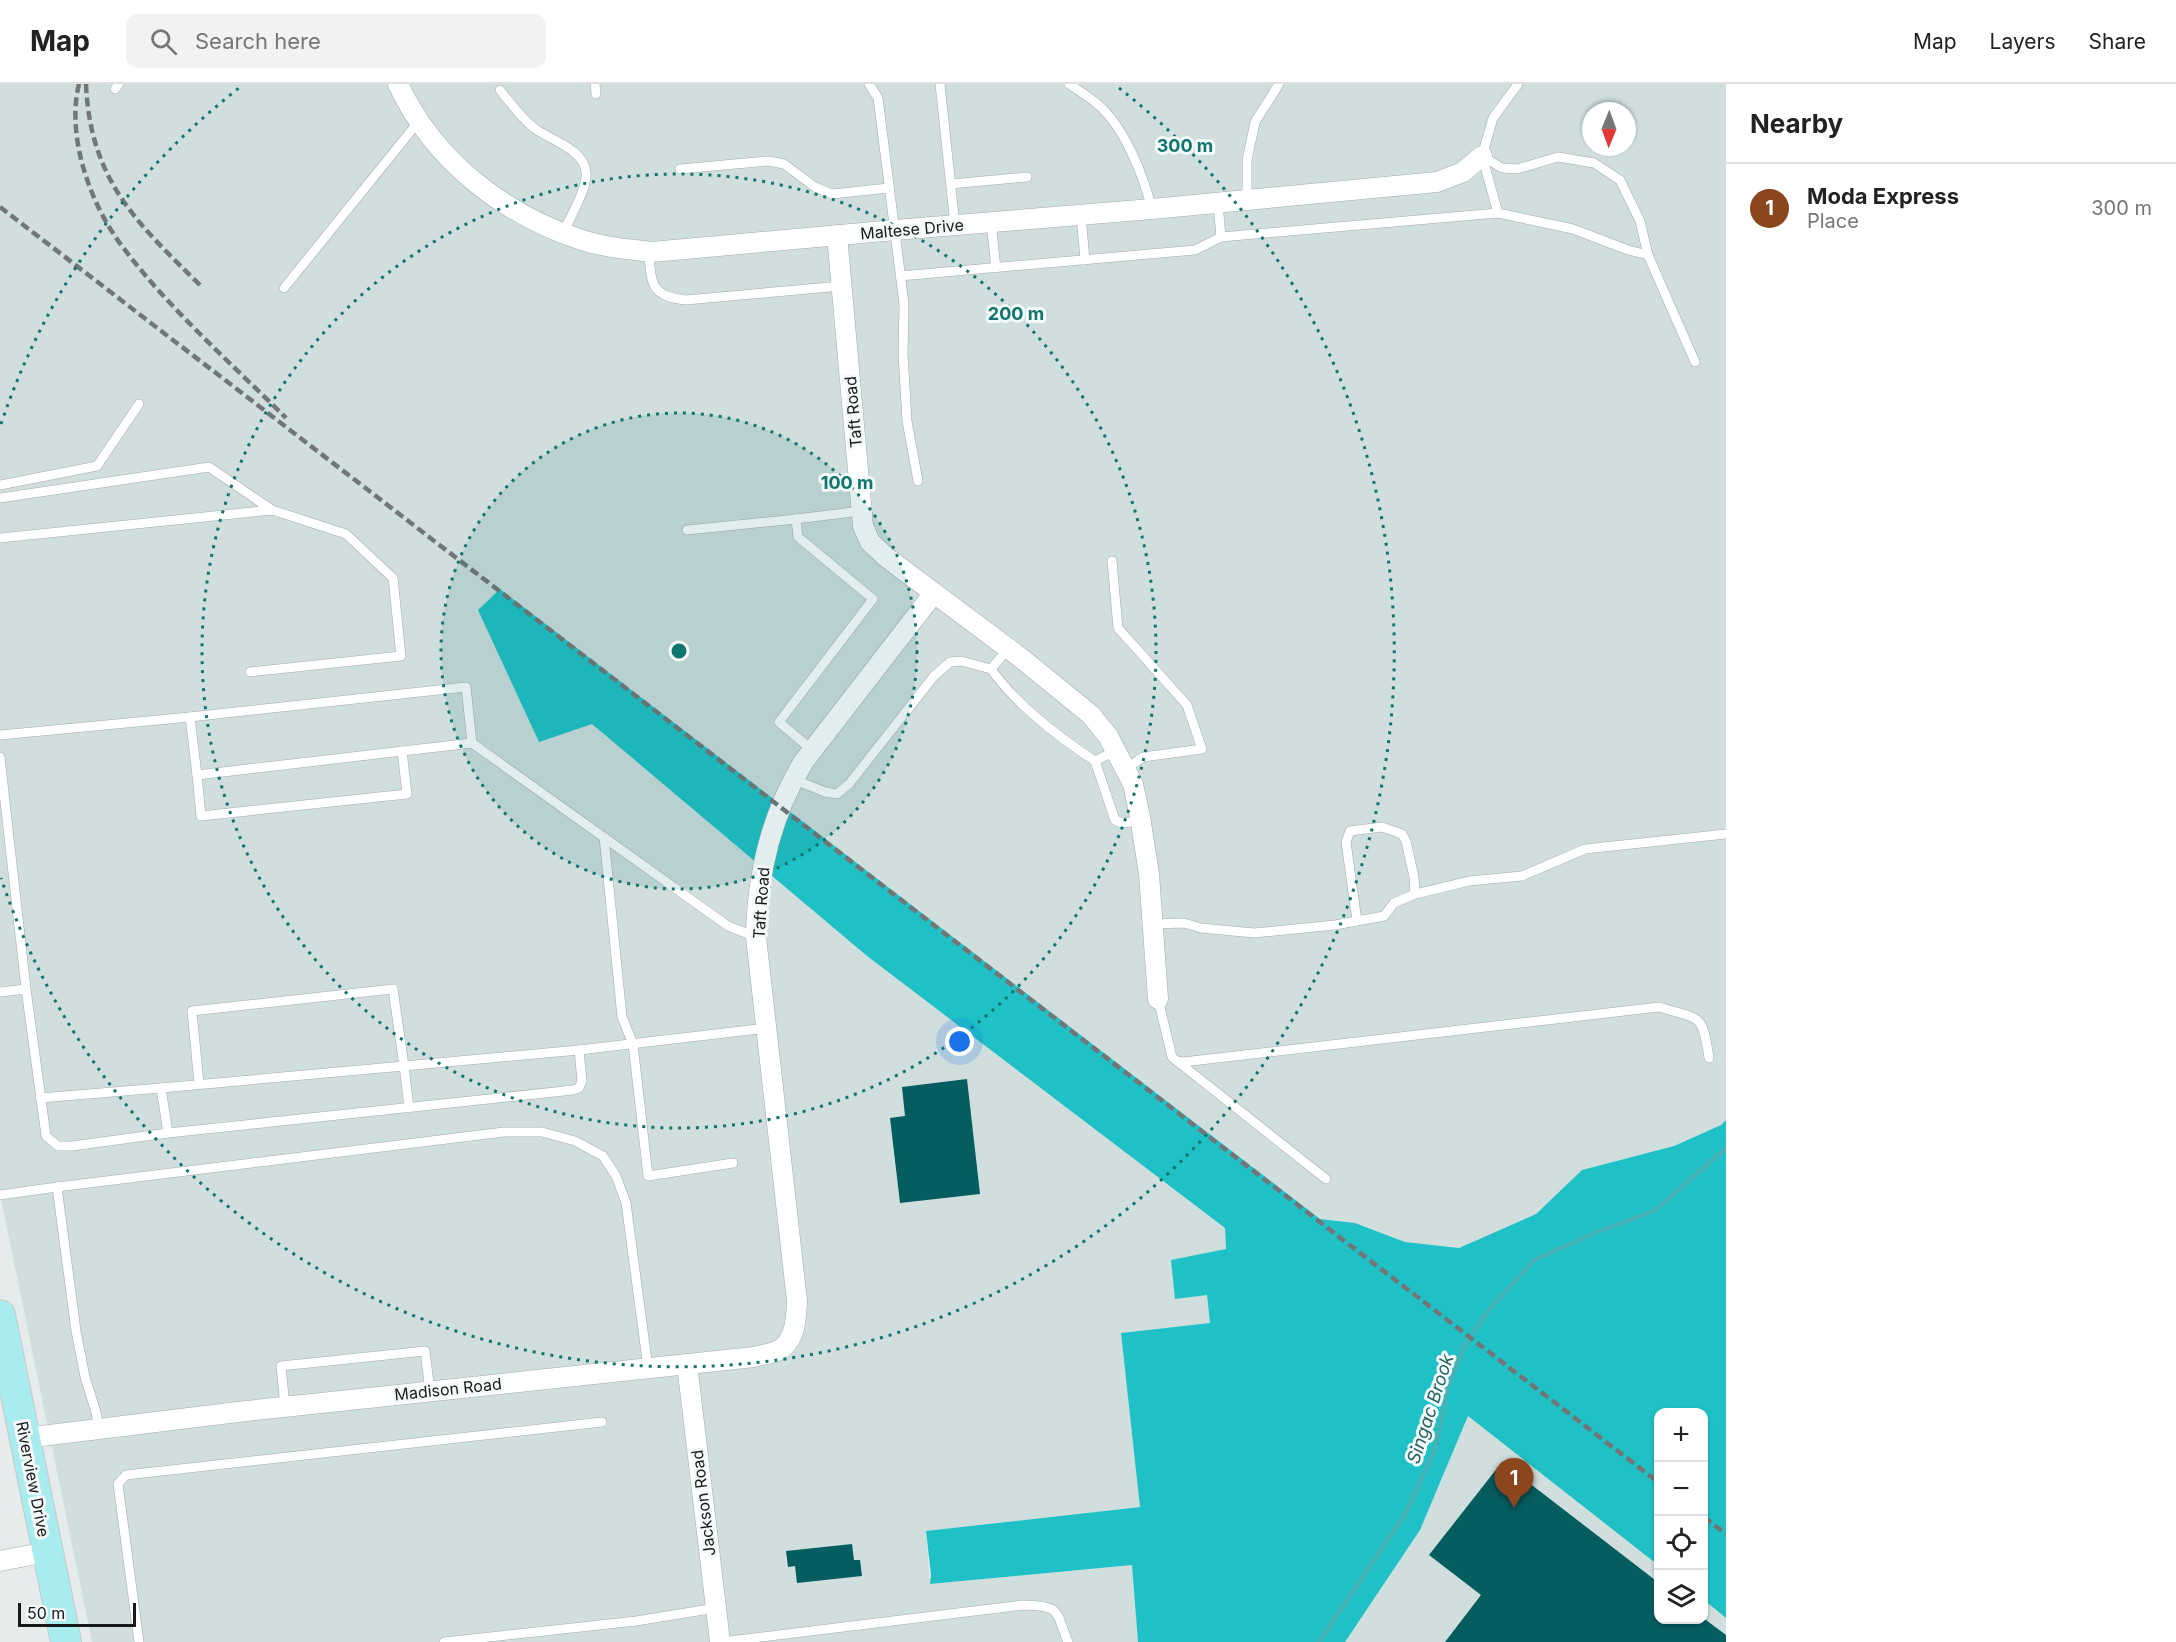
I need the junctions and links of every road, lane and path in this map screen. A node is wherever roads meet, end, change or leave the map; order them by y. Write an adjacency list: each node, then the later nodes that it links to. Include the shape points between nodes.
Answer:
1 (398, 84): 10 (street, Maltese Drive)
2 (595, 84): 9 (lane)
3 (869, 84): 15 (lane, via 878,98)
4 (940, 84): 14 (lane)
5 (1069, 84): 18 (lane, via 1098,104 1124,136)
6 (1279, 84): 16 (lane, via 1256,122 1247,160)
7 (1518, 84): 11 (lane, via 1493,118)
8 (500, 90): 24 (lane, via 535,128 583,160 585,182)
9 (596, 94)
10 (419, 121): 24 (street, Maltese Drive, via 440,150 464,173 516,212); 33 (lane)
11 (1482, 156): 16 (street, Maltese Drive, via 1464,172 1437,182); 19 (lane); 28 (lane, via 1502,168 1517,169 1558,157 1594,163 1620,180 1640,221)
12 (680, 169): 15 (lane, via 768,161 784,164 815,187 832,194)
13 (1027, 177): 14 (lane)
14 (951, 184): 22 (lane)
15 (889, 188): 23 (lane)
16 (1246, 200): 17 (street, Maltese Drive)
17 (1218, 203): 18 (street, Maltese Drive); 26 (lane)
18 (1152, 209): 20 (street, Maltese Drive)
19 (1498, 213): 26 (lane); 28 (lane, via 1573,230)
20 (1081, 215): 21 (street, Maltese Drive); 29 (lane)
21 (992, 222): 22 (street, Maltese Drive); 30 (lane)
22 (955, 225): 23 (street, Maltese Drive)
23 (894, 230): 25 (street, Maltese Drive); 31 (lane)
24 (563, 233): 27 (street, Maltese Drive, via 598,244)
25 (837, 235): 27 (street, Maltese Drive); 32 (street, Taft Road)
26 (1221, 237): 29 (lane, via 1195,250)
27 (648, 252): 32 (lane, via 651,281 659,293 670,299)
28 (1648, 255): 34 (lane)
29 (1085, 260): 30 (lane)
30 (996, 268): 31 (lane)
31 (900, 276): 36 (lane, via 907,421)
32 (841, 286): 40 (street, Taft Road)
33 (284, 288)
34 (1695, 362)
35 (139, 404): 37 (lane, via 97,466)
36 (918, 481)
37 (0, 484)
38 (0, 498): 39 (lane, via 209,467)
39 (272, 510): 43 (lane); 48 (lane, via 346,534 393,578 401,656)
40 (861, 511): 41 (lane); 45 (street, Taft Road, via 870,542)
41 (796, 519): 42 (lane); 52 (lane, via 798,537 873,599 779,722)
42 (687, 530)
43 (0, 538)
44 (1112, 561): 57 (lane, via 1118,628 1187,705 1202,749 1143,758)
45 (934, 593): 46 (street, Taft Road); 52 (street, Taft Road)
46 (1008, 650): 47 (lane); 53 (street, Taft Road, via 1091,715)
47 (991, 669): 56 (lane, via 1002,685); 59 (lane, via 950,662 934,676 837,794)
48 (250, 672)
49 (190, 717): 50 (lane); 51 (lane, via 466,687); 58 (lane)
50 (0, 735)
51 (472, 743): 54 (lane); 62 (lane)
52 (812, 750): 59 (street, Taft Road)
53 (1117, 750): 56 (lane); 57 (street, Taft Road)
54 (402, 751): 58 (lane); 58 (lane, via 408,794 201,816)
55 (0, 757): 67 (lane)
56 (1095, 761): 60 (lane, via 1115,820)
57 (1125, 769): 60 (street, Taft Road, via 1133,784)
58 (196, 775)
59 (793, 779): 66 (street, Taft Road, via 766,849)
60 (1140, 821): 65 (street, Taft Road)
61 (1726, 834): 63 (lane, via 1585,849 1521,876 1469,881)
62 (604, 837): 66 (lane, via 728,926); 71 (lane, via 622,1017)
63 (1414, 894): 64 (lane, via 1394,903 1384,916); 64 (lane, via 1414,877 1402,834 1382,827 1350,831 1346,842)
64 (1358, 921): 65 (lane, via 1254,933 1184,923)
65 (1153, 924): 69 (street, Taft Road)
66 (756, 937): 70 (street, Taft Road)
67 (26, 989): 68 (lane); 78 (lane)
68 (0, 992)
69 (1158, 999): 74 (lane, via 1172,1057)
70 (767, 1028): 71 (lane); 85 (street, Taft Road)
71 (633, 1044): 72 (lane); 81 (lane, via 648,1176)
72 (579, 1050): 75 (lane); 79 (lane, via 579,1088)
73 (1709, 1058): 74 (lane, via 1704,1027 1697,1019 1659,1007)
74 (1177, 1061): 82 (lane)
75 (404, 1066): 76 (lane); 76 (lane, via 393,989 192,1011); 79 (lane)
76 (199, 1084): 77 (lane)
77 (161, 1088): 78 (lane); 80 (lane)
78 (40, 1098): 80 (lane, via 46,1136 58,1146)
79 (409, 1108): 80 (lane)
80 (168, 1133)
81 (733, 1163)
82 (1326, 1179)
83 (57, 1187): 84 (lane); 88 (lane, via 504,1132 542,1132 575,1141 603,1156 626,1203); 92 (lane, via 76,1331)
84 (0, 1195)
85 (793, 1265): 87 (street, Madison Road, via 797,1301 791,1339 778,1351 754,1357)
86 (0, 1315): 93 (main road, Riverview Drive)
87 (687, 1364): 88 (street, Madison Road); 96 (street, Jackson Road)
88 (648, 1368): 89 (street, Madison Road)
89 (430, 1391): 90 (street, Madison Road); 90 (lane, via 425,1351 281,1366)
90 (285, 1407): 92 (street, Madison Road)
91 (602, 1422): 98 (lane, via 126,1475 118,1484)
92 (99, 1429): 93 (street, Madison Road)
93 (25, 1438): 94 (main road, Riverview Drive)
94 (47, 1552): 95 (street); 97 (main road, Riverview Drive)
95 (0, 1561)
96 (716, 1608): 99 (lane); 100 (street, Jackson Road)
97 (66, 1642)
98 (139, 1642)
99 (444, 1642)
100 (720, 1642): 101 (lane, via 1023,1605 1046,1605 1060,1616)
101 (1068, 1642)

